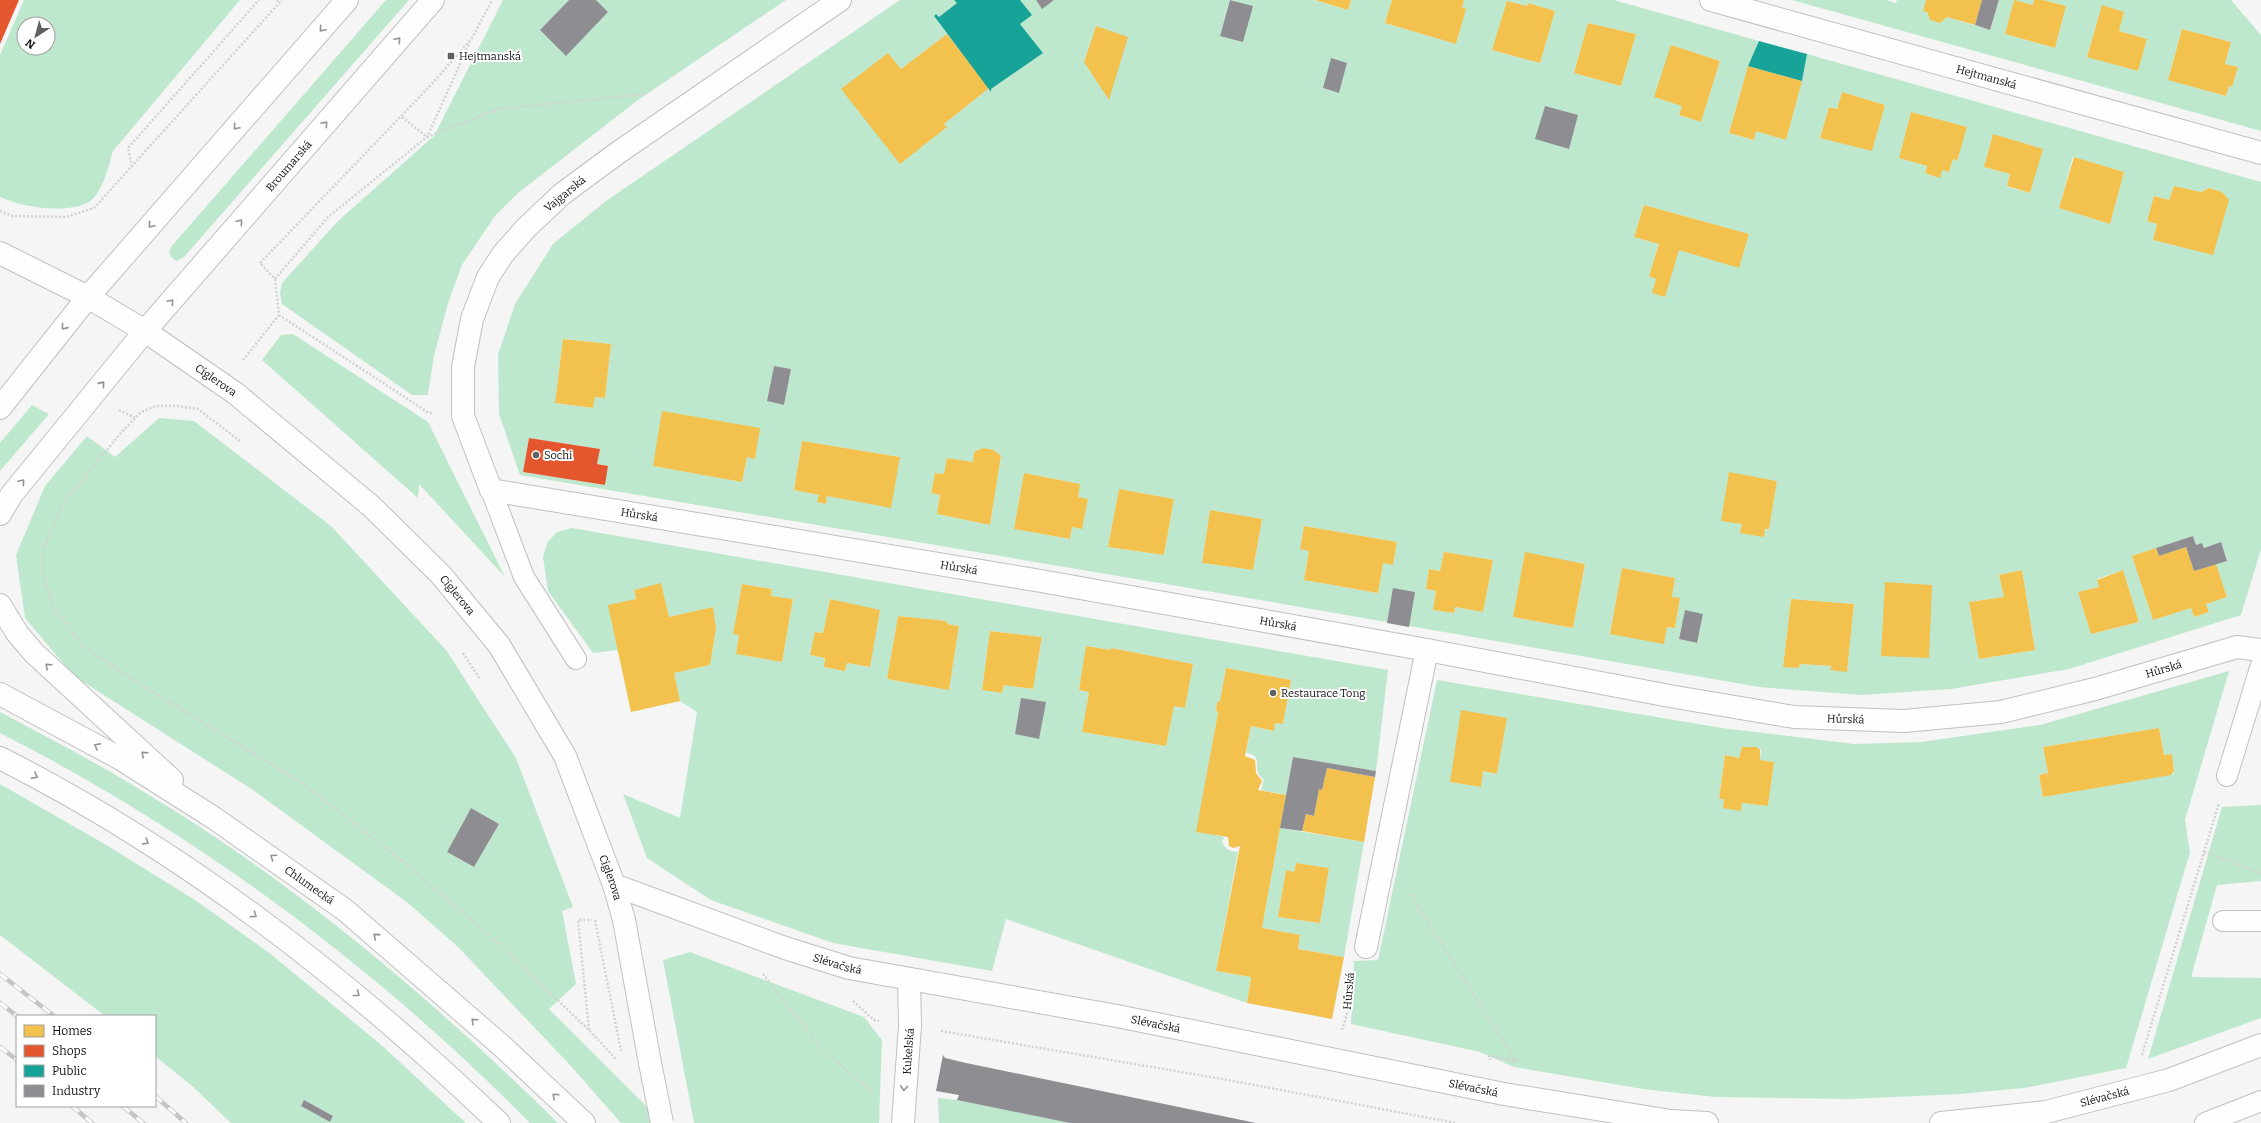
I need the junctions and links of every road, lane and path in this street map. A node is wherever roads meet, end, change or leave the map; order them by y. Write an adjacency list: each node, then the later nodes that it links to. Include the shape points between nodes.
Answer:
1 (259, 0): 14 (path, via 128,148)
2 (277, 0): 8 (path)
3 (347, 0): 18 (street, one-way to 18)
4 (433, 0): 20 (street, Broumarská, one-way to 4)
5 (492, 0): 9 (path)
6 (840, 0): 23 (street, Vajgarská, via 619,152 562,194 526,228 503,254 488,277 472,319 463,367)
7 (1711, 0): 13 (street, Hejtmanská)
8 (281, 1): 14 (path)
9 (472, 38): 11 (path); 12 (path)
10 (654, 93): 12 (path, via 499,109)
11 (402, 117): 12 (path); 17 (path, via 260,263)
12 (427, 137): 17 (path, via 328,217)
13 (2261, 153)
14 (132, 167): 15 (path, via 94,208 66,217 13,216)
15 (0, 211)
16 (0, 253): 18 (street, Cíglerova)
17 (275, 279): 19 (path)
18 (88, 297): 20 (street, Cíglerova); 22 (street, one-way to 22)
19 (279, 315): 21 (path, via 248,355); 23 (path, via 429,413)
20 (145, 331): 21 (street, Cíglerova); 26 (street, Broumarská, one-way to 20, via 12,494)
21 (221, 382): 41 (street, Cíglerova, via 371,506 441,575 499,645 565,756)
22 (0, 408)
23 (463, 416): 25 (street, Vajgarská)
24 (246, 445): 52 (path, via 198,409 156,406 141,412 62,506 44,551 42,574 54,609 84,646 124,674 303,784 404,862 492,938)
25 (491, 490): 29 (street, Hůrská, via 1041,581); 31 (lane, via 524,577)
26 (0, 514)
27 (0, 605): 37 (street, one-way to 27, via 34,653)
28 (460, 650): 33 (path)
29 (1427, 650): 30 (street, Hůrská, via 1794,717 1904,721 2001,712 2095,689 2237,647); 39 (street)
30 (2261, 650)
31 (576, 659)
32 (2261, 665): 36 (lane)
33 (483, 682)
34 (0, 694): 37 (street, Chlumecká, one-way to 34, via 121,760)
35 (0, 758): 62 (street, one-way to 62, via 38,777 123,827 206,880 286,938 360,996)
36 (2227, 776): 38 (path)
37 (214, 818): 63 (street, Chlumecká, one-way to 37, via 503,1047 345,910)
38 (2204, 852): 40 (path); 57 (path, via 2138,1065)
39 (1384, 855): 47 (street); 58 (path, via 1516,1061 1489,1056)
40 (2261, 873)
41 (614, 885): 44 (street, Cíglerova); 49 (street, Slévačská, via 784,948 849,968)
42 (592, 913): 43 (path)
43 (595, 920): 44 (path); 52 (path, via 578,920); 55 (path, bridge)
44 (624, 920): 64 (street, Cíglerova, bridge)
45 (2223, 921): 46 (lane)
46 (2261, 921)
47 (1366, 947): 53 (path, Hůrská, via 1350,970 1351,1001)
48 (761, 972): 61 (path, via 823,1050)
49 (909, 979): 51 (street, Kukelská); 58 (street, Slévačská, via 1117,1016)
50 (845, 998): 51 (path, via 853,1001 874,1020)
51 (910, 1026): 61 (street, Kukelská, one-way to 61); 65 (path, via 1228,1080)
52 (589, 1030): 56 (path)
53 (1342, 1030)
54 (2261, 1045): 57 (street, Slévačská)
55 (622, 1053)
56 (622, 1065)
57 (2146, 1087): 60 (street, Slévačská)
58 (1504, 1094): 66 (street, Slévačská, via 1671,1121)
59 (2261, 1101): 68 (lane)
60 (2050, 1117): 67 (street, Slévačská)
61 (902, 1119)
62 (500, 1123)
63 (584, 1123)
64 (662, 1123)
65 (1456, 1123)
66 (1707, 1123)
67 (1941, 1123)
68 (2204, 1123)

